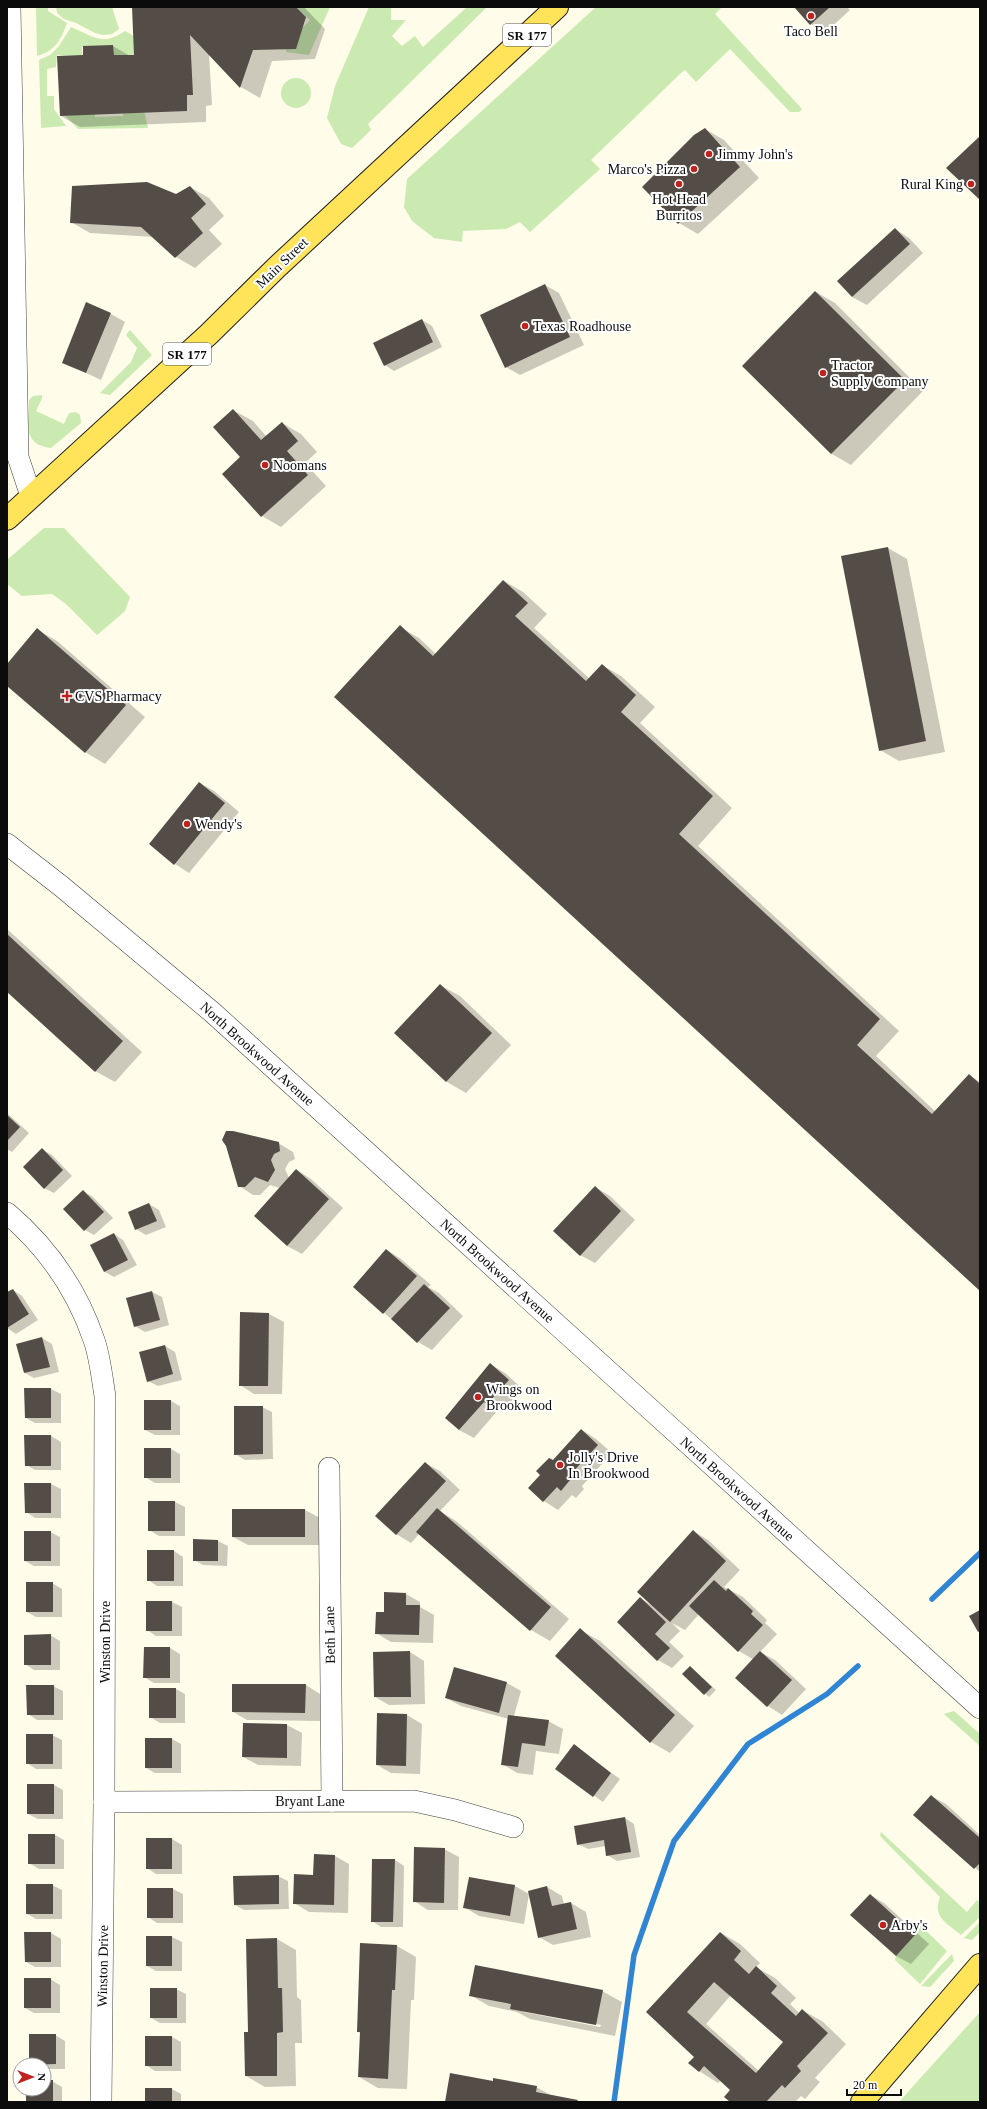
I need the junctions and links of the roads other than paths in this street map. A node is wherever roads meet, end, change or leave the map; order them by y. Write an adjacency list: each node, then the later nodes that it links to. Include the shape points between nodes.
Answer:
1 (10, 7): 3 (street, via 18,457)
2 (557, 7): 3 (main road, Main Street / SR 177, via 209,334)
3 (31, 496): 4 (main road, Main Street / SR 177)
4 (7, 519)
5 (7, 844): 8 (street, North Brookwood Avenue, via 212,1012)
6 (7, 1213): 10 (street, Winston Drive, via 48,1254 76,1298 94,1341 105,1396)
7 (329, 1468): 9 (street, Beth Lane)
8 (980, 1708)
9 (332, 1801): 10 (street, Bryant Lane); 11 (street, Bryant Lane, via 414,1801)
10 (104, 1802): 13 (street, Winston Drive)
11 (513, 1827)
12 (980, 1965): 14 (main road)
13 (101, 2102)
14 (862, 2102)

